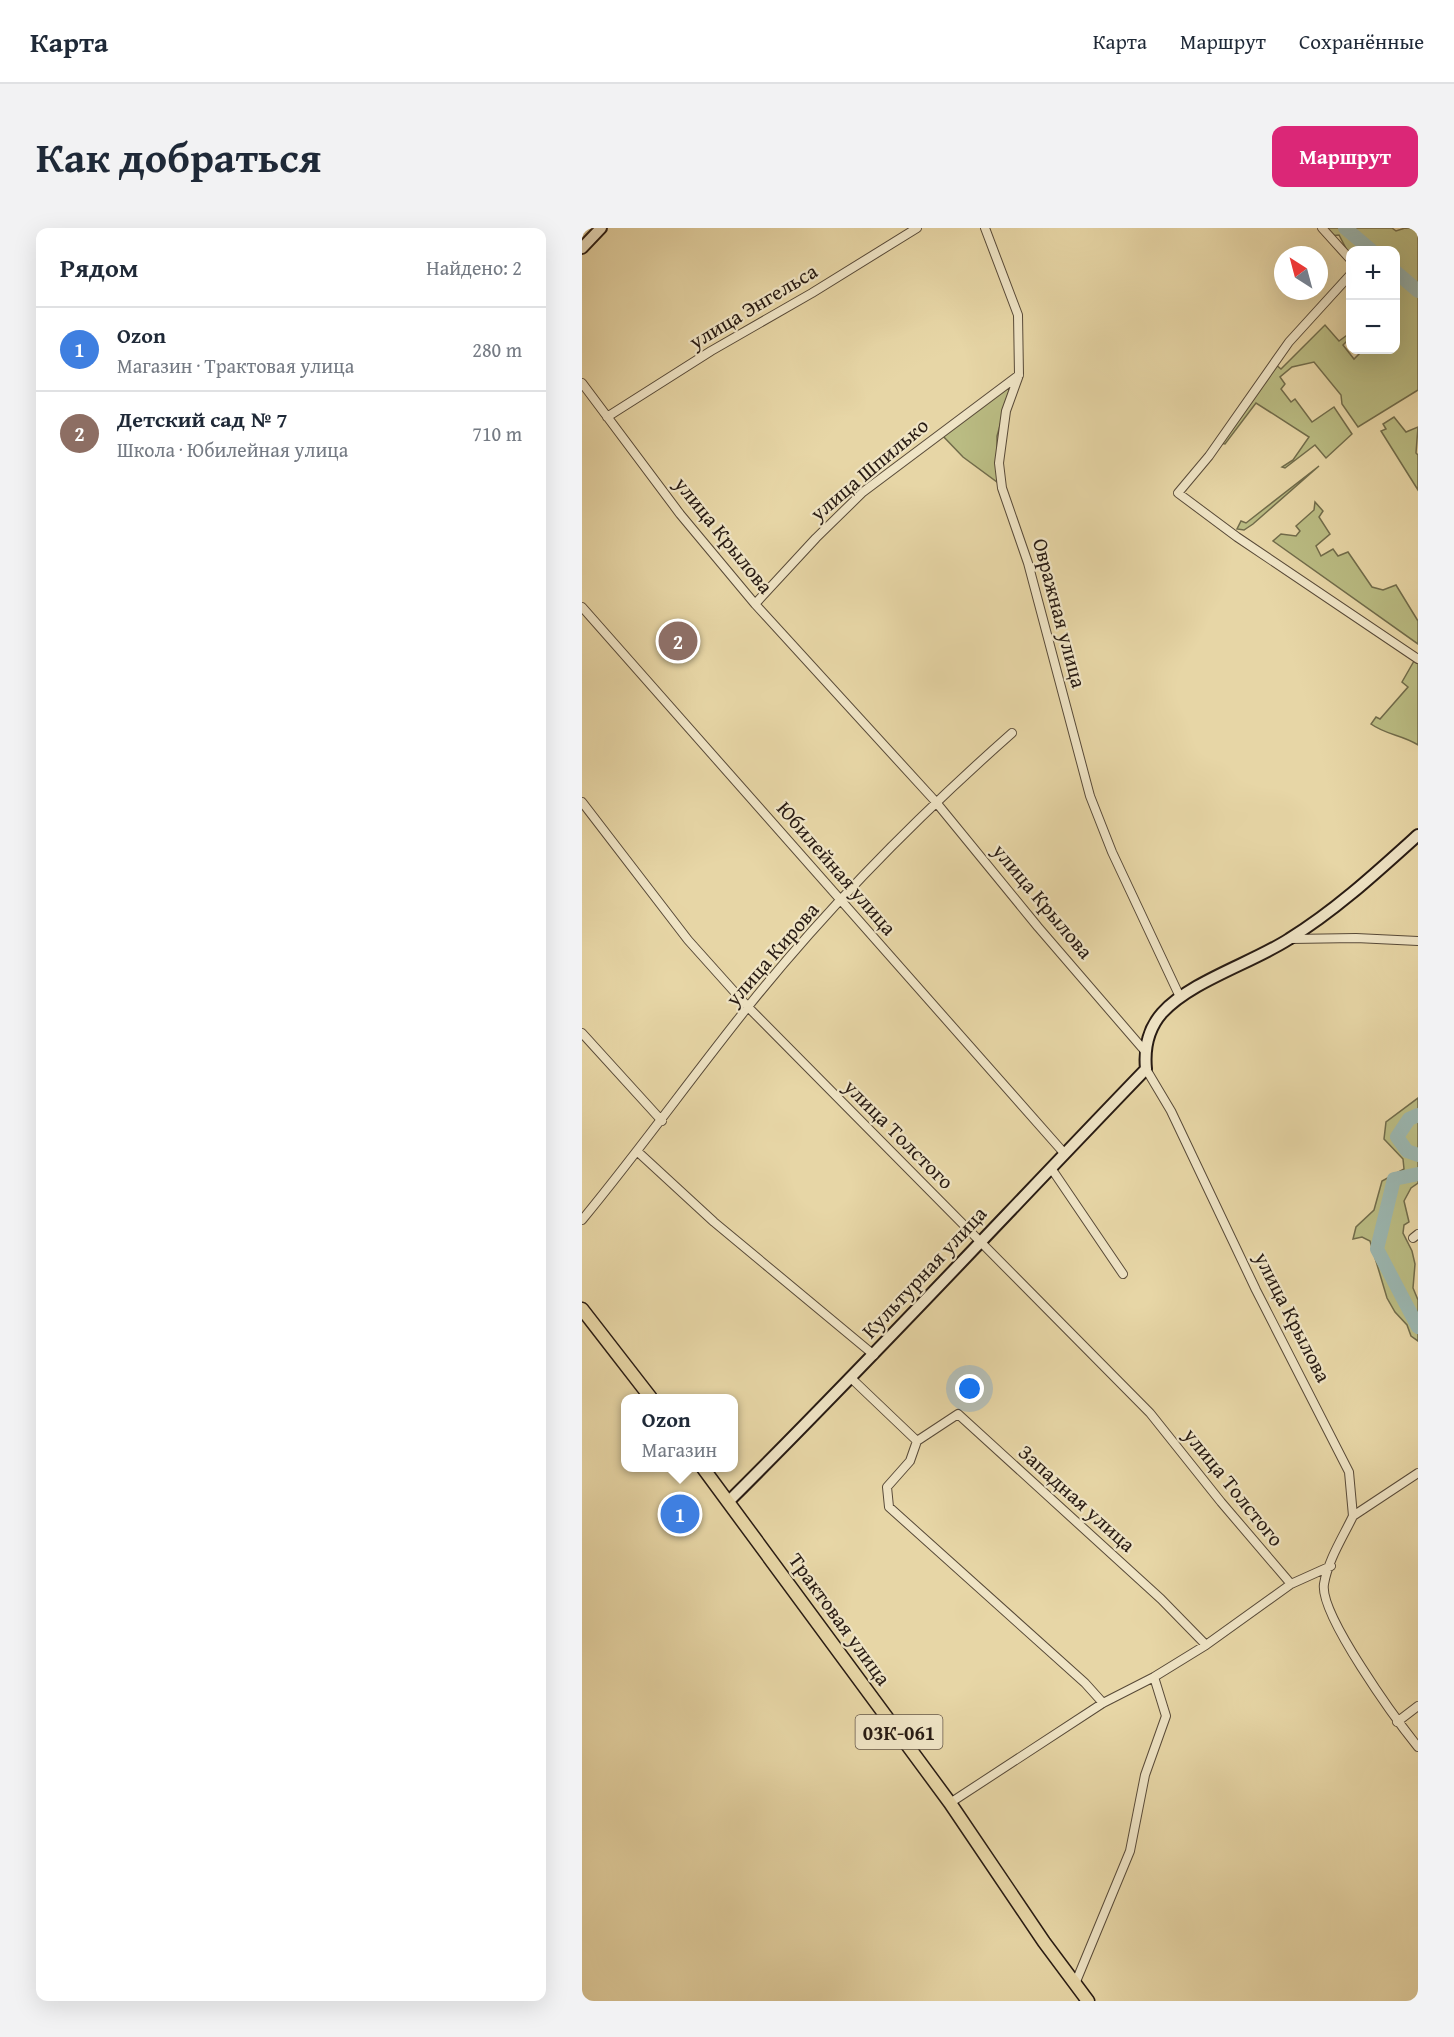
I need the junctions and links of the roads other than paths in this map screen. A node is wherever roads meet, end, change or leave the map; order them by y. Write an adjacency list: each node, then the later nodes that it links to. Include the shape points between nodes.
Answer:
1 (601, 228): 5 (street)
2 (917, 228): 10 (street, улица Энгельса)
3 (985, 228): 8 (street, Овражная улица, via 1018,315)
4 (1322, 228): 6 (street)
5 (582, 248)
6 (1346, 255)
7 (1346, 279): 13 (street, via 1289,342 1209,456 1178,493)
8 (1019, 375): 11 (street, улица Шпилько, via 863,492); 21 (street, Овражная улица, via 1006,411 999,463 1002,488 1028,563 1090,795 1112,852)
9 (582, 383): 10 (street, улица Крылова)
10 (607, 417): 11 (street, улица Крылова)
11 (754, 604): 15 (street, улица Крылова)
12 (582, 607): 18 (street, Юбилейная улица)
13 (1418, 659)
14 (1012, 733): 15 (street, улица Кирова)
15 (935, 801): 18 (street, улица Кирова); 24 (street, улица Крылова)
16 (582, 802): 22 (street, улица Толстого, via 688,940)
17 (1418, 835): 19 (street, via 1368,880)
18 (842, 900): 22 (street, улица Кирова); 28 (street, Юбилейная улица)
19 (1289, 939): 20 (street); 21 (street)
20 (1418, 941)
21 (1180, 997): 24 (street, via 1153,1027)
22 (748, 1007): 26 (street, улица Кирова); 31 (street, улица Толстого)
23 (582, 1033): 26 (street)
24 (1144, 1050): 25 (street, улица Крылова)
25 (1146, 1069): 28 (street, Культурная улица); 41 (street, улица Крылова, via 1171,1111 1349,1472)
26 (662, 1121): 27 (street, улица Кирова)
27 (638, 1152): 30 (street, улица Кирова); 34 (street, via 714,1222)
28 (1064, 1153): 29 (street, Культурная улица)
29 (1052, 1168): 31 (street, Культурная улица); 32 (street)
30 (582, 1220)
31 (980, 1240): 34 (street, Культурная улица); 43 (street, улица Толстого, via 1150,1413)
32 (1123, 1274)
33 (582, 1309): 36 (main road)
34 (874, 1355): 35 (street, Культурная улица)
35 (852, 1379): 37 (street); 40 (street, Культурная улица)
36 (648, 1394)
37 (917, 1441): 44 (street, Западная улица, via 957,1413); 46 (street, Западная улица, via 910,1461 887,1487 889,1507)
38 (708, 1472): 40 (main road, Трактовая улица / 03К-061)
39 (1418, 1473): 41 (street)
40 (729, 1500): 50 (main road, Трактовая улица / 03К-061)
41 (1353, 1516): 42 (street)
42 (1331, 1566): 43 (street); 48 (street, via 1324,1584 1325,1601)
43 (1292, 1584): 44 (street)
44 (1206, 1645): 45 (street)
45 (1154, 1677): 46 (street); 51 (street, via 1166,1716 1145,1775 1130,1851)
46 (1103, 1702): 50 (street)
47 (1418, 1706): 48 (street)
48 (1397, 1722): 49 (street)
49 (1418, 1747)
50 (950, 1803): 51 (main road, Трактовая улица / 03К-061)
51 (1075, 1984): 52 (main road, Трактовая улица / 03К-061)
52 (1088, 2001)

